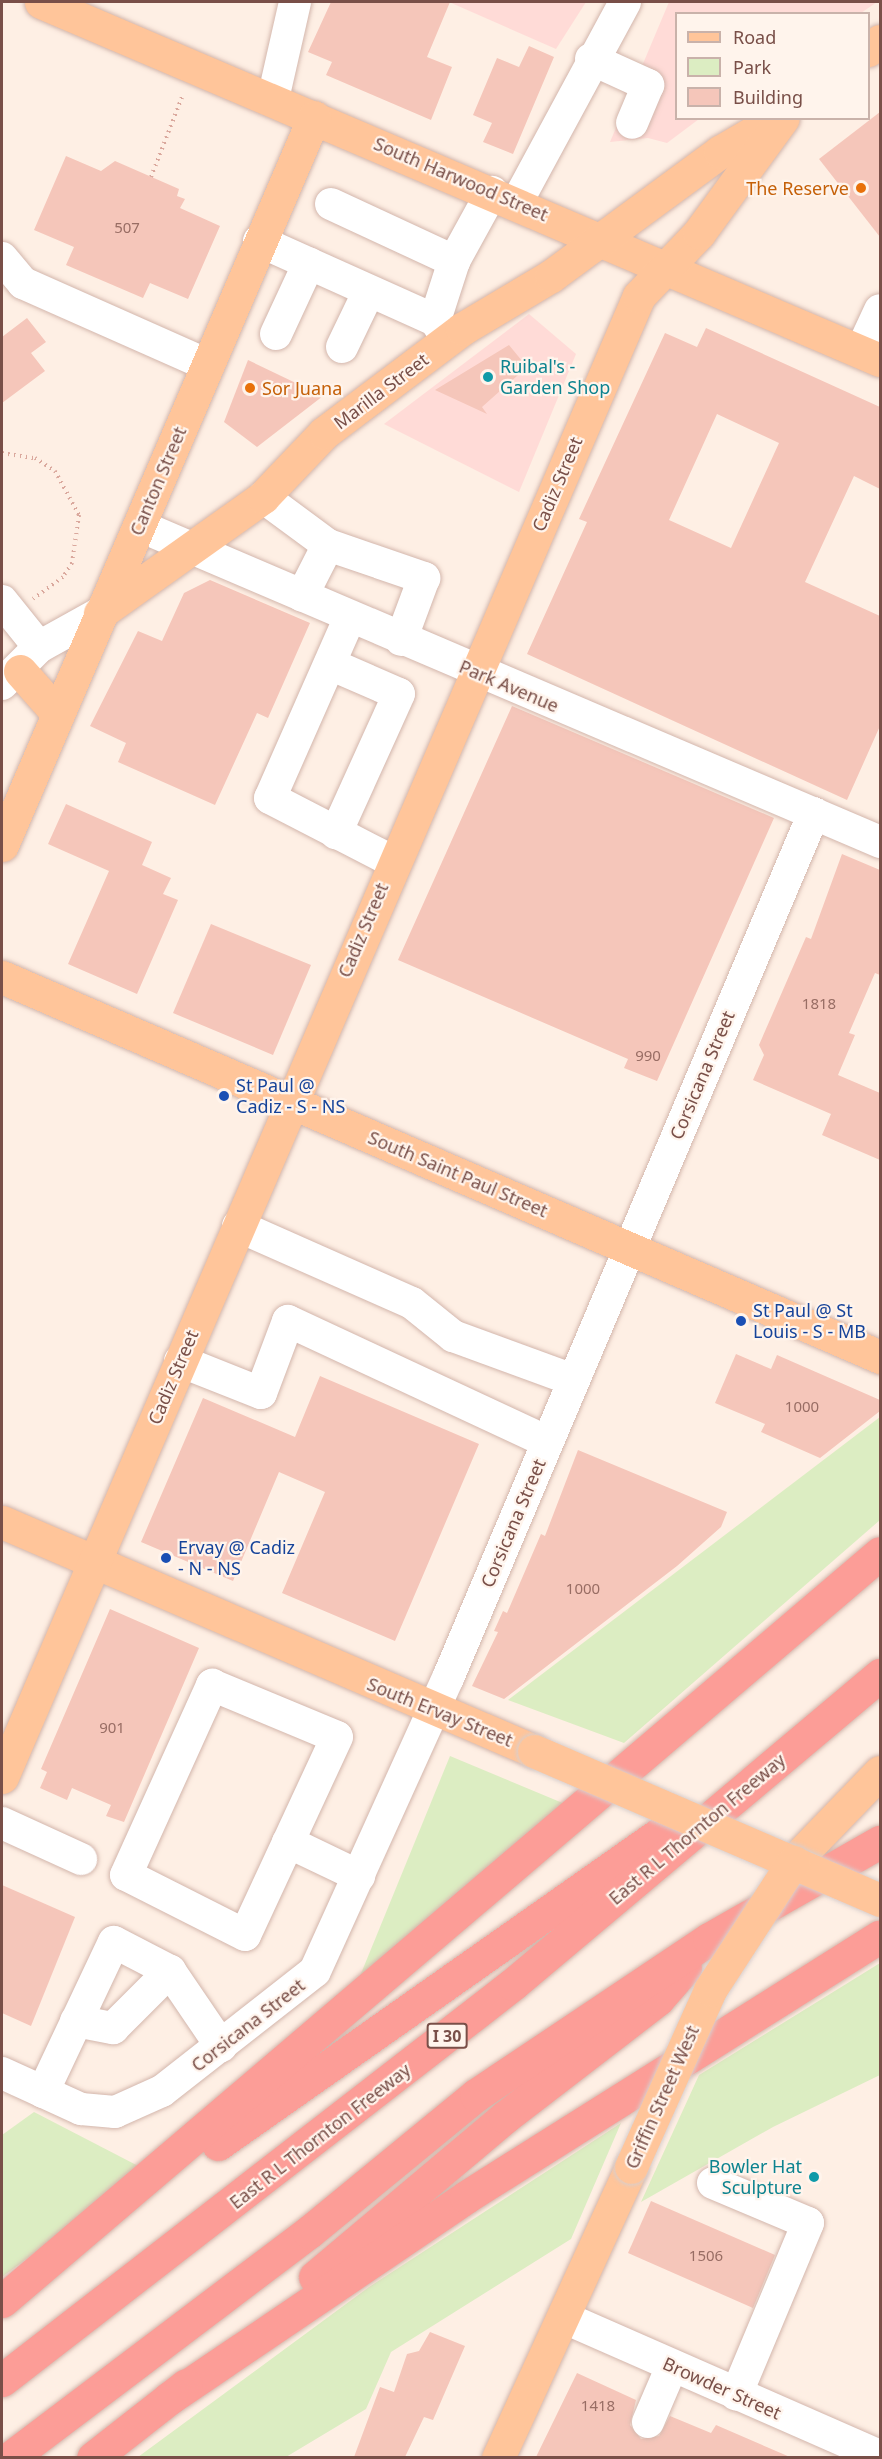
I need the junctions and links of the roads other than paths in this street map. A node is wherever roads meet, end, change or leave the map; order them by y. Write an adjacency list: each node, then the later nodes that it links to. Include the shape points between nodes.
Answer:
1 (41, 2): 5 (main road, South Harwood Street)
2 (295, 2): 5 (street)
3 (625, 2): 4 (street)
4 (591, 59): 9 (street, via 648,85); 10 (street)
5 (273, 99): 6 (main road, South Harwood Street)
6 (314, 117): 10 (main road, South Harwood Street); 13 (main road, Canton Street)
7 (776, 120): 12 (main road, Marilla Street, via 720,152)
8 (779, 120): 17 (main road, Cadiz Street, via 747,171)
9 (632, 123)
10 (504, 197): 12 (main road, South Harwood Street); 15 (street)
11 (331, 204): 15 (street)
12 (599, 237): 17 (main road, South Harwood Street); 20 (main road, Marilla Street, via 551,276)
13 (259, 241): 16 (street); 24 (main road, Canton Street)
14 (2, 258): 24 (street, via 23,283)
15 (454, 261): 20 (street)
16 (309, 263): 18 (street); 21 (street)
17 (666, 266): 23 (main road, South Harwood Street); 36 (main road, Cadiz Street, via 639,296)
18 (369, 291): 20 (street); 22 (street)
19 (880, 310): 23 (street)
20 (442, 330): 25 (main road, Marilla Street, via 324,433)
21 (276, 334)
22 (342, 347)
23 (871, 356)
24 (206, 364): 26 (main road, Canton Street)
25 (263, 497): 27 (street); 28 (main road, Marilla Street)
26 (140, 526): 28 (street, Park Avenue); 31 (main road, Canton Street)
27 (328, 545): 29 (street); 33 (street, via 424,578)
28 (193, 548): 29 (street, Park Avenue); 31 (main road, Marilla Street)
29 (302, 596): 32 (street, Park Avenue)
30 (15, 601): 35 (street)
31 (100, 613): 35 (street, Marilla Street); 37 (main road, Canton Street)
32 (350, 618): 33 (street, Park Avenue); 34 (street)
33 (401, 640): 36 (street, Park Avenue)
34 (330, 664): 39 (street, via 270,798); 39 (street, via 399,694)
35 (20, 668): 37 (main road)
36 (476, 672): 38 (street, Park Avenue); 42 (main road, Cadiz Street)
37 (58, 714): 41 (main road, Canton Street)
38 (814, 813): 40 (street, Park Avenue); 46 (street, Corsicana Street)
39 (336, 833): 42 (street)
40 (880, 842)
41 (2, 845)
42 (392, 861): 44 (main road, Cadiz Street)
43 (2, 976): 44 (main road, South Saint Paul Street)
44 (291, 1103): 45 (main road, Cadiz Street); 46 (main road, South Saint Paul Street)
45 (238, 1226): 48 (main road, Cadiz Street); 49 (street, via 412,1303 453,1336)
46 (628, 1248): 47 (main road, South Saint Paul Street); 49 (street, Corsicana Street)
47 (880, 1357)
48 (180, 1361): 50 (street, via 261,1393 288,1321); 54 (main road, Cadiz Street)
49 (573, 1380): 50 (street, Corsicana Street)
50 (547, 1442): 57 (street, Corsicana Street)
51 (2, 1522): 54 (main road, South Ervay Street)
52 (880, 1553): 55 (highway)
53 (880, 1561): 55 (highway)
54 (94, 1563): 57 (main road, South Ervay Street); 58 (main road, Cadiz Street)
55 (852, 1580): 75 (highway)
56 (880, 1674): 75 (highway); 79 (highway, East R L Thornton Freeway / I 30, via 513,1984)
57 (434, 1710): 64 (main road, South Ervay Street, bridge); 65 (street, Corsicana Street)
58 (2, 1777)
59 (873, 1778): 64 (main road, Griffin Street West)
60 (2, 1823): 63 (street)
61 (288, 1842): 61 (street, via 337,1737 212,1685 126,1875 245,1935); 65 (street)
62 (880, 1842): 68 (highway)
63 (81, 1859)
64 (793, 1862): 66 (main road, South Ervay Street, bridge); 77 (main road, Griffin Street West, bridge, via 710,1990)
65 (359, 1876): 71 (street, Corsicana Street, via 315,1971)
66 (880, 1900)
67 (880, 1936): 81 (highway, via 466,2197)
68 (709, 1939): 81 (highway, via 658,1999 505,2117); 84 (highway, via 476,2095 309,2232)
69 (170, 1971): 70 (street, via 113,2028); 70 (street, via 114,1942); 71 (street)
70 (76, 2021): 73 (street)
71 (221, 2046): 73 (street, Corsicana Street, via 144,2099 115,2112 81,2109)
72 (2, 2073): 73 (street)
73 (43, 2092)
74 (713, 2183): 80 (street, via 808,2223)
75 (28, 2280): 76 (highway)
76 (2, 2301)
77 (565, 2318): 78 (street, Browder Street); 86 (main road, Griffin Street West)
78 (672, 2366): 80 (street, Browder Street); 82 (street)
79 (2, 2380)
80 (736, 2395): 83 (street, Browder Street)
81 (168, 2399): 85 (highway)
82 (648, 2422)
83 (880, 2456)
84 (10, 2457)
85 (93, 2457)
86 (498, 2457)

